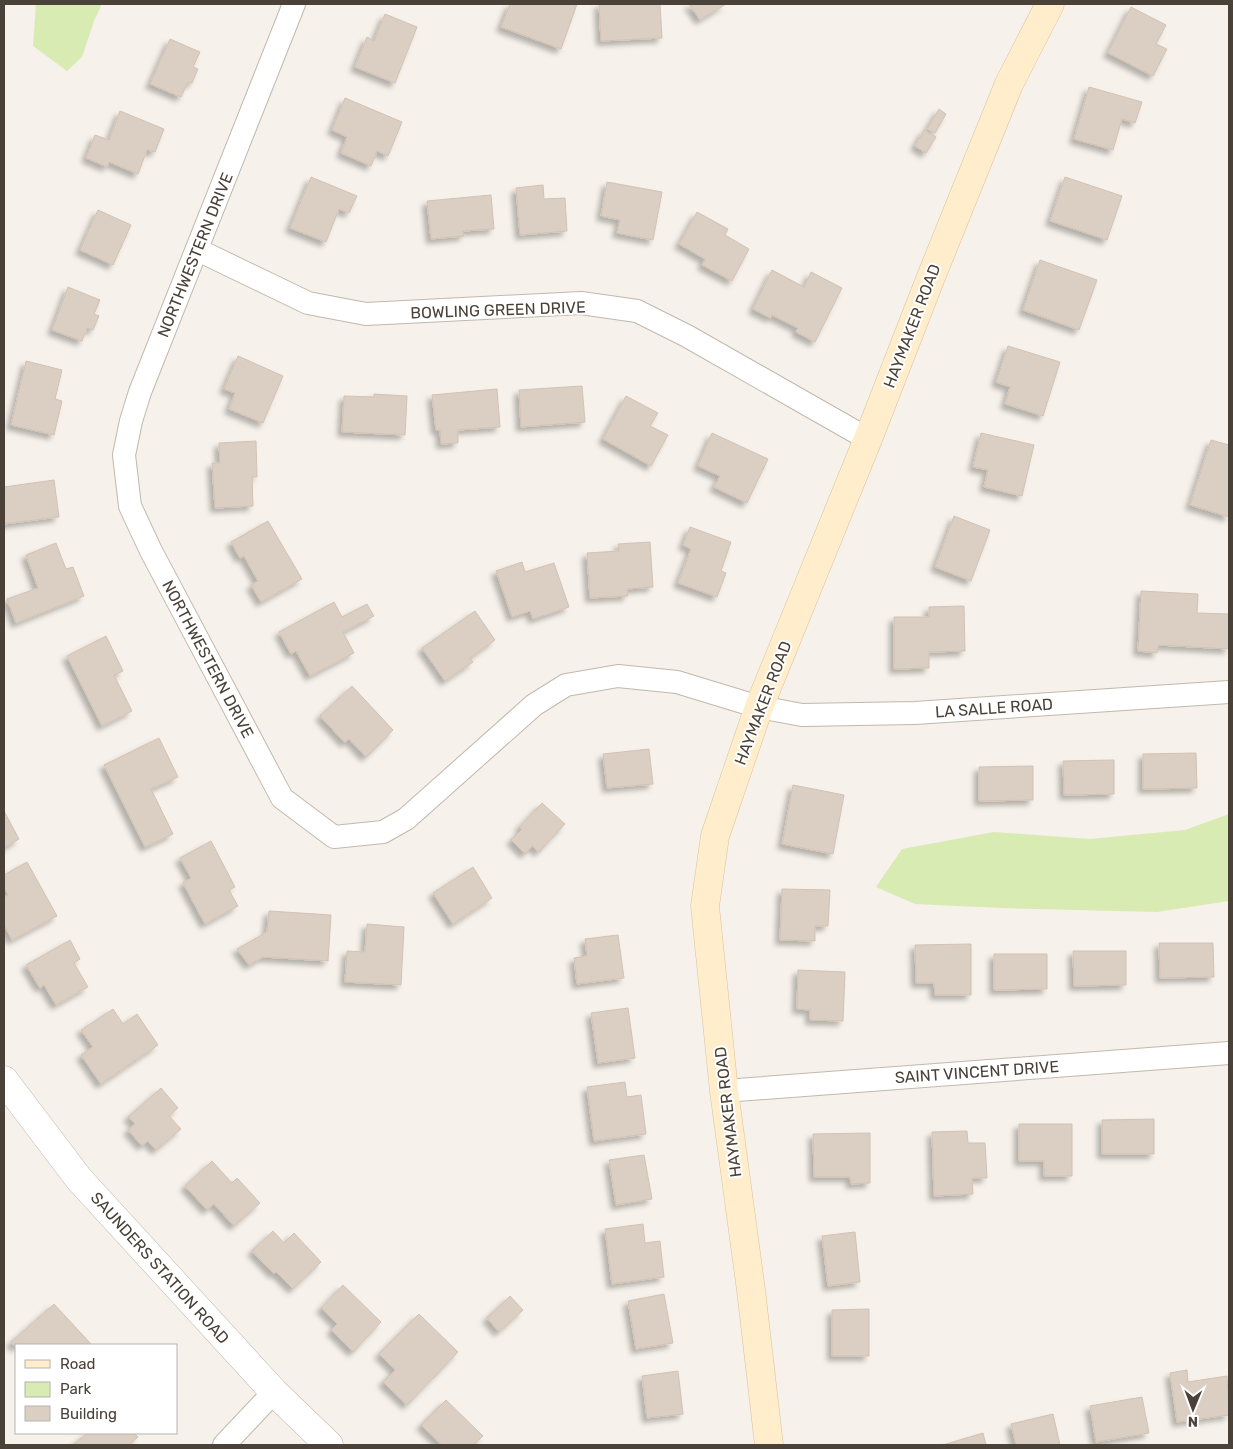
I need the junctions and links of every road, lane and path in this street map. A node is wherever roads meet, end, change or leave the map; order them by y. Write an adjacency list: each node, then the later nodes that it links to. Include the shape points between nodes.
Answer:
1 (294, 4): 3 (street, NORTHWESTERN DRIVE)
2 (1050, 4): 4 (main road, HAYMAKER ROAD, via 1009,84)
3 (198, 250): 4 (street, BOWLING GREEN DRIVE, via 308,303 366,314 581,303 637,311); 6 (street, NORTHWESTERN DRIVE, via 130,421 124,455 130,506 282,798 334,837 383,832 406,819 534,705 566,685 618,676 677,682)
4 (868, 439): 6 (main road, HAYMAKER ROAD)
5 (1229, 692): 6 (street, LA SALLE ROAD, via 915,713 802,715)
6 (759, 707): 9 (main road, HAYMAKER ROAD, via 715,836 705,906)
7 (1229, 1053): 9 (street, SAINT VINCENT DRIVE)
8 (4, 1080): 10 (street, SAUNDERS STATION ROAD, via 79,1179)
9 (724, 1091): 13 (main road, HAYMAKER ROAD)
10 (274, 1392): 11 (street); 12 (street, SAUNDERS STATION ROAD)
11 (224, 1445)
12 (329, 1445)
13 (769, 1445)

